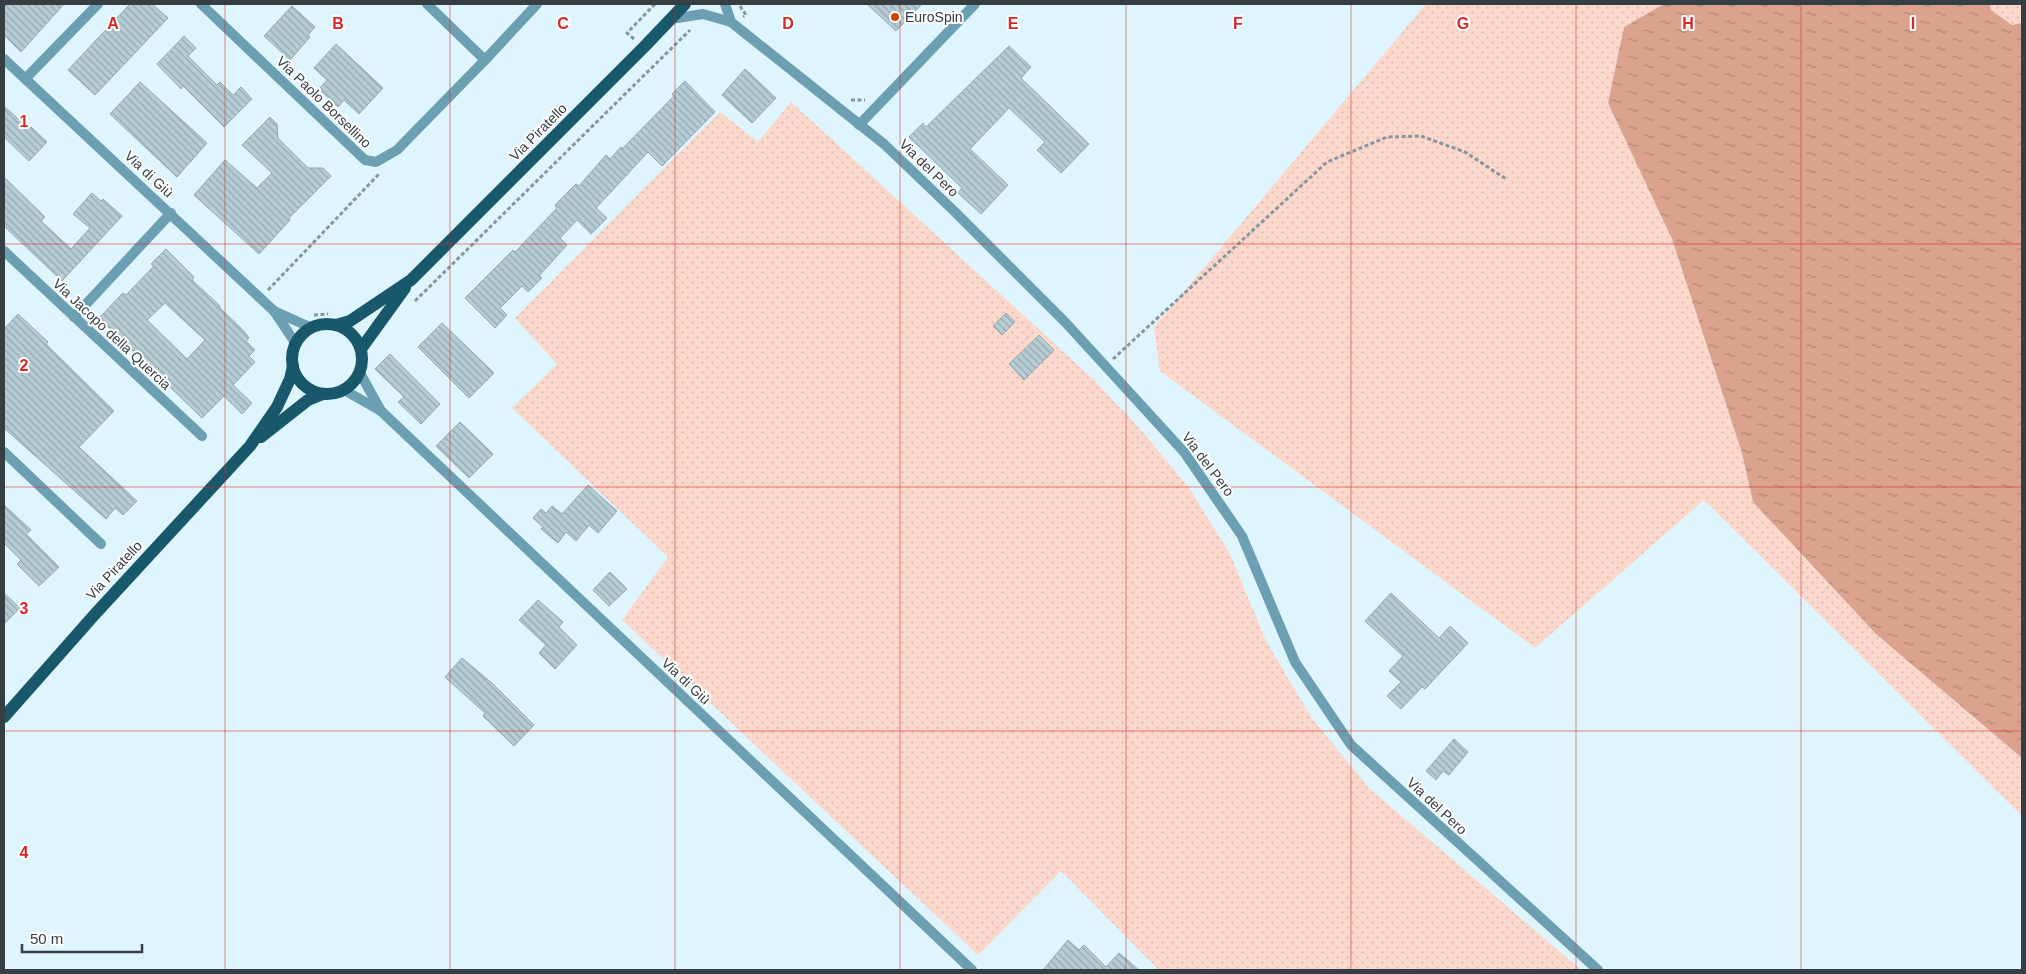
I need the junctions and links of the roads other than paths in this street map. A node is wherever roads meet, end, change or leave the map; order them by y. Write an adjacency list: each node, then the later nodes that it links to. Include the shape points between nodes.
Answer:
1 (98, 4): 12 (street)
2 (201, 4): 11 (street, Via Paolo Borsellino, via 365,160 376,162 397,150)
3 (427, 4): 11 (street)
4 (537, 4): 11 (street, Via Paolo Borsellino)
5 (685, 4): 8 (main road, Via Piratello)
6 (725, 4): 9 (street)
7 (975, 4): 13 (street)
8 (671, 19): 9 (street, Via del Pero, via 703,14); 16 (main road, Via Piratello)
9 (733, 23): 13 (street, Via del Pero)
10 (4, 59): 12 (street, Via di Giù)
11 (486, 60)
12 (25, 79): 14 (street, Via di Giù)
13 (859, 125): 34 (street, Via del Pero, via 884,144 1066,323 1184,452 1242,536 1295,662 1351,745)
14 (171, 213): 17 (street, Via di Giù); 18 (street)
15 (4, 251): 18 (street, Via Jacopo della Quercia)
16 (410, 280): 19 (main road, Via Piratello, via 350,321); 22 (main road, Via Piratello)
17 (274, 311): 20 (street, Via di Giù); 21 (street, Via di Giù)
18 (74, 318): 28 (street, Via Jacopo della Quercia)
19 (336, 319): 20 (main road, Via Piratello); 22 (main road)
20 (312, 328): 21 (main road)
21 (296, 344): 23 (main road, Via Piratello)
22 (361, 349): 24 (main road)
23 (293, 366): 26 (main road, via 304,385); 29 (main road, Via Piratello, via 277,406)
24 (360, 373): 25 (main road); 27 (street, Via di Giù)
25 (344, 390): 26 (main road, Via Piratello); 27 (street, Via di Giù)
26 (323, 394): 29 (main road, Via Piratello, via 308,400)
27 (381, 411): 33 (street, Via di Giù)
28 (202, 436)
29 (250, 446): 32 (main road, Via Piratello)
30 (4, 452): 31 (street)
31 (101, 544)
32 (4, 717)
33 (972, 970)
34 (1598, 970)

